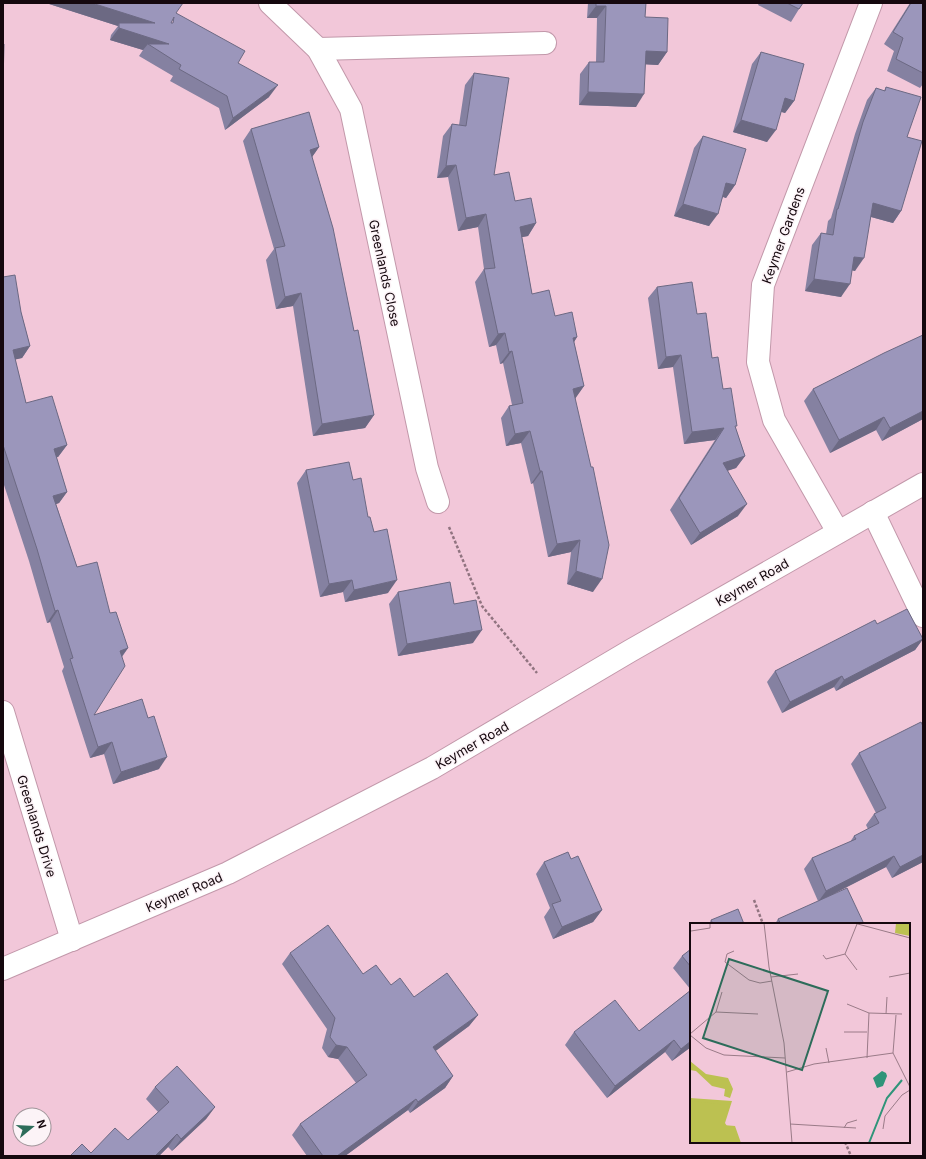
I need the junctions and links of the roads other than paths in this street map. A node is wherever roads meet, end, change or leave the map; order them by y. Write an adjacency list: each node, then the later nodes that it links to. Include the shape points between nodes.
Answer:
1 (270, 3): 4 (street, Greenlands Close)
2 (871, 3): 8 (street, Keymer Gardens, via 763,285 758,362 774,420)
3 (545, 43): 4 (street)
4 (318, 49): 6 (street, Greenlands Close, via 351,109 427,468)
5 (923, 484): 7 (street, Keymer Road)
6 (438, 502)
7 (873, 512): 8 (street, Keymer Road); 9 (street)
8 (838, 532): 11 (street, Keymer Road, via 432,768 228,873)
9 (923, 616)
10 (3, 712): 11 (street, Greenlands Drive)
11 (72, 940): 12 (street, Keymer Road)
12 (3, 969)

